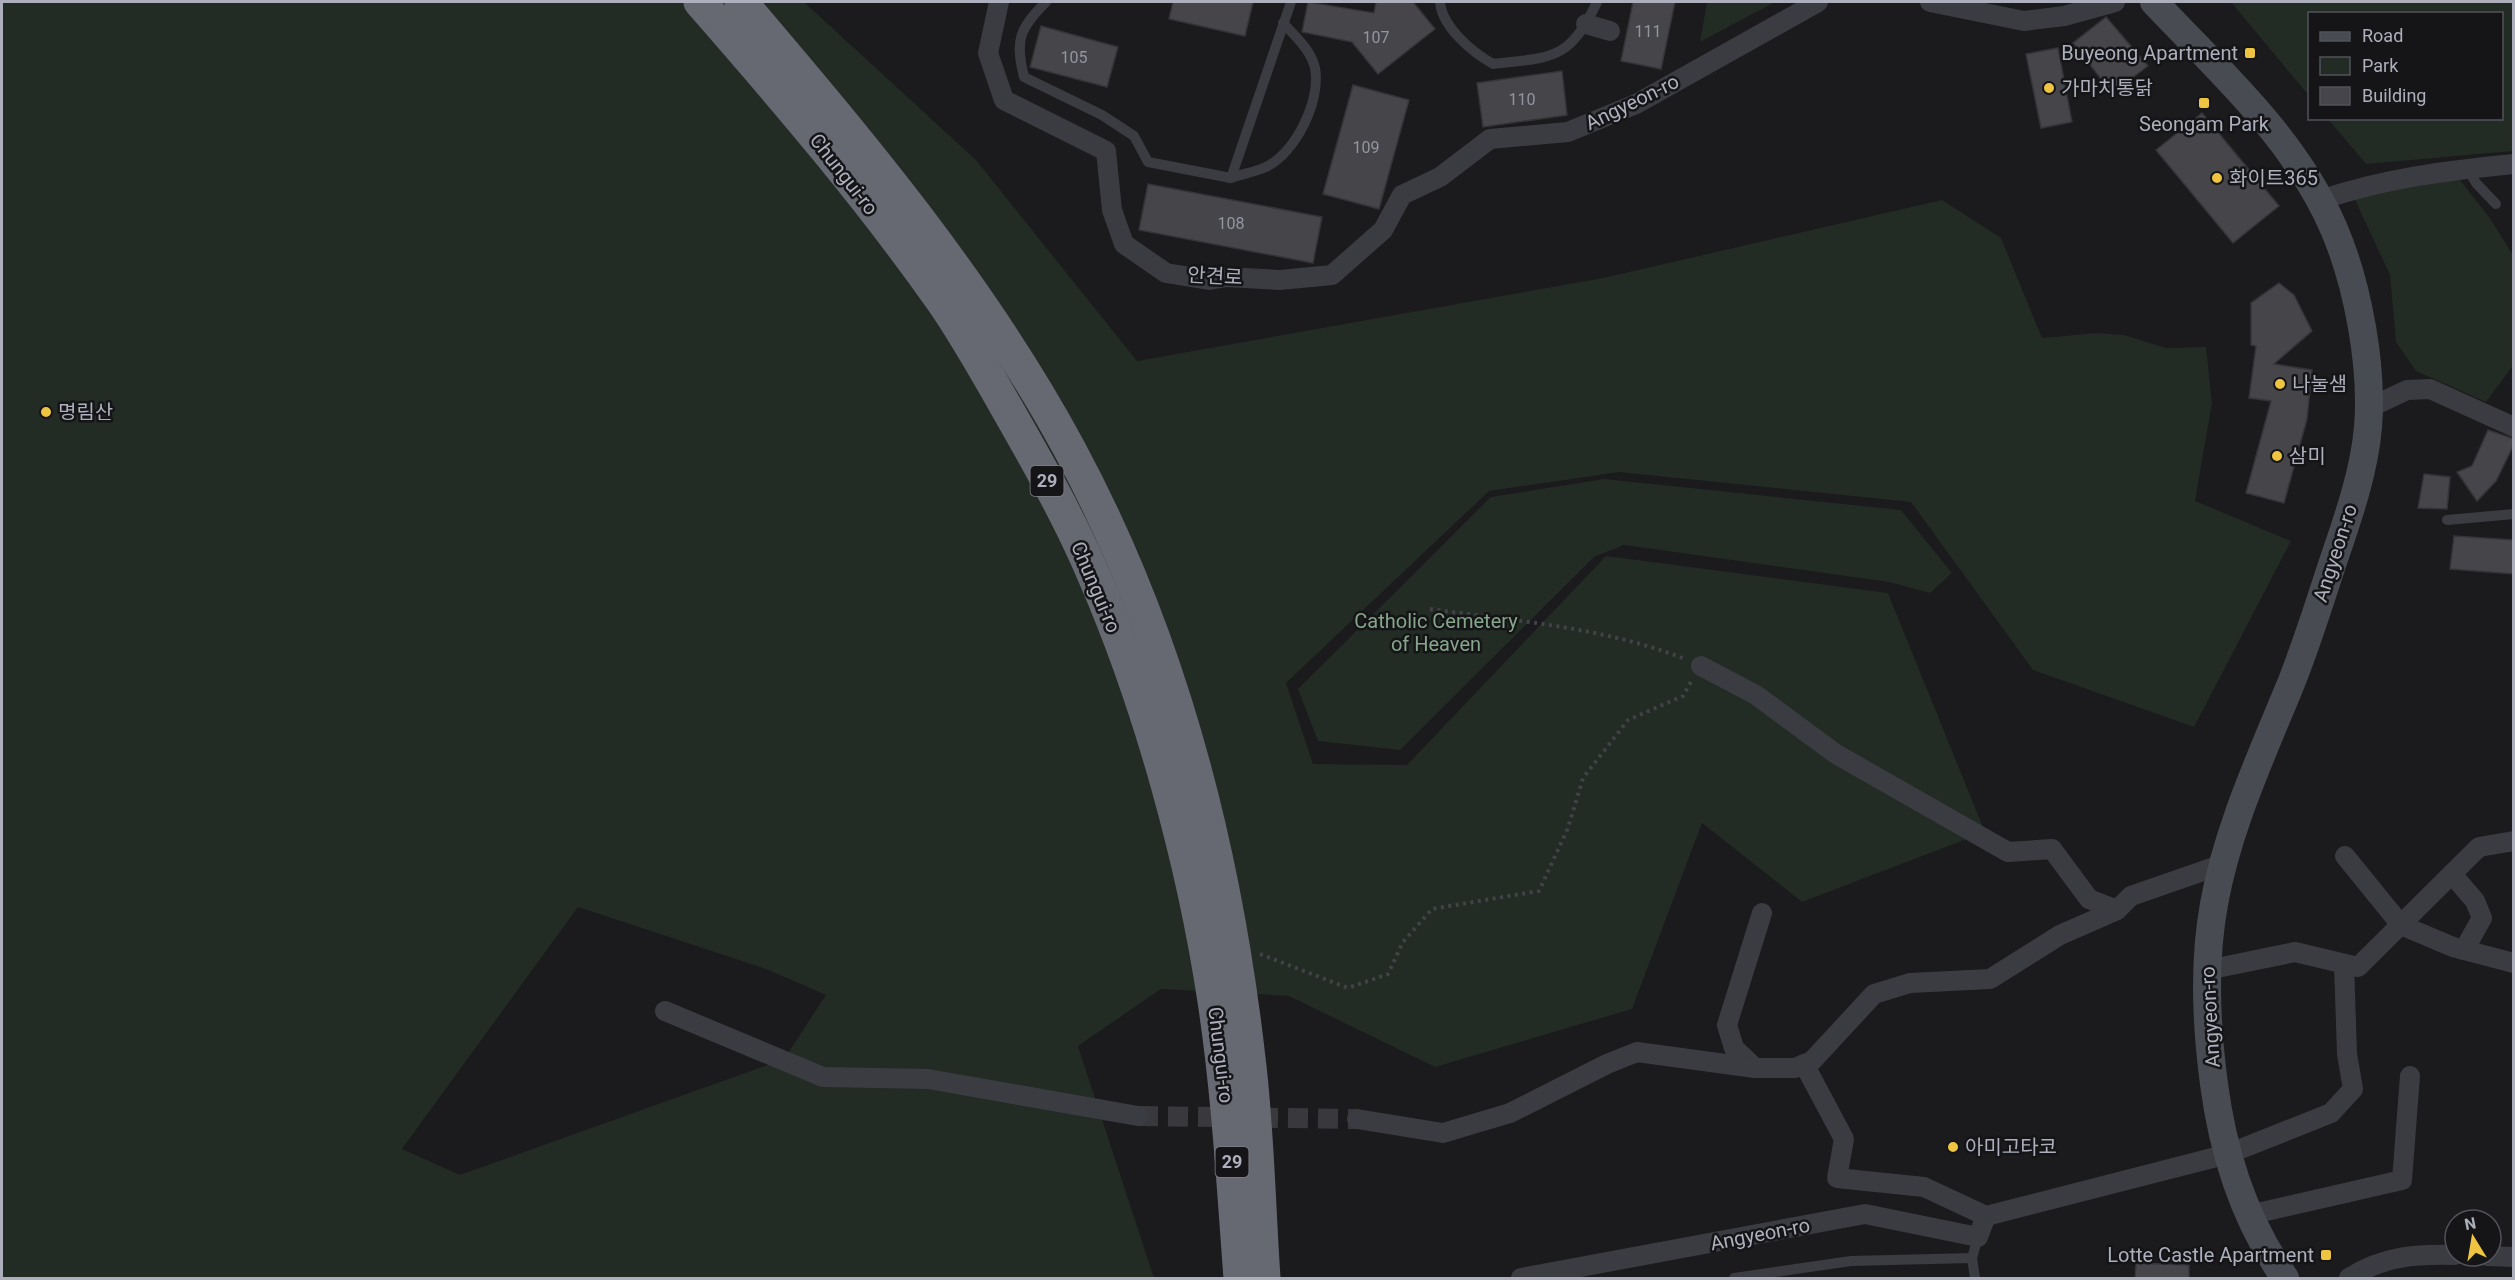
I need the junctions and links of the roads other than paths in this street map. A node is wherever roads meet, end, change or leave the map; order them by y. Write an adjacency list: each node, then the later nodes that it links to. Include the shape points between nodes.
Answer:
1 (700, 2): 49 (highway, Chungui-ro / 29, via 820,142 943,303 1032,454 1095,576 1154,744 1204,942 1229,1125)
2 (741, 2): 50 (highway, Chungui-ro / 29, via 849,130 932,237 1008,347 1068,446 1116,545 1163,668 1196,778 1233,943 1250,1061)
3 (999, 2): 8 (street, Angyeon-ro, via 988,53 1004,100 1106,152 1113,210 1124,244 1166,273 1209,280 1332,275 1383,230 1402,195 1440,177 1490,139 1568,132 1626,108)
4 (1046, 2): 17 (lane, via 1027,20 1017,49 1024,77 1134,136 1148,162)
5 (1291, 2): 12 (lane)
6 (1440, 2): 13 (lane, via 1452,28 1475,53 1492,64 1560,54)
7 (1597, 2): 13 (lane)
8 (1818, 2)
9 (1930, 2): 10 (street, via 2024,21 2064,16)
10 (2115, 2)
11 (2154, 2): 18 (main road, Angyeon-ro, via 2279,136)
12 (1283, 23): 17 (lane); 17 (lane, via 1302,43 1315,68 1307,116 1300,135 1274,161)
13 (1586, 24): 14 (street)
14 (1610, 31)
15 (2514, 164): 16 (street)
16 (2467, 168): 18 (street, via 2389,179); 19 (lane)
17 (1231, 178)
18 (2320, 200): 20 (main road, Angyeon-ro, via 2335,231 2354,296)
19 (2496, 204)
20 (2369, 408): 21 (street, via 2407,390 2430,389); 27 (main road, Angyeon-ro, via 2365,452 2341,539 2298,668 2253,776)
21 (2514, 427)
22 (2514, 514): 23 (lane)
23 (2446, 520)
24 (1701, 666): 29 (street, via 1756,695 1836,754 2007,852 2052,849 2089,899)
25 (2514, 841): 28 (street, via 2479,847)
26 (2345, 856): 31 (street)
27 (2223, 864): 29 (street, via 2131,896); 35 (main road, Angyeon-ro, via 2214,902)
28 (2452, 874): 31 (street); 32 (street, via 2475,901 2482,918)
29 (2117, 910): 37 (street, via 2060,935 1990,979 1910,983 1874,994 1812,1061)
30 (1762, 913): 38 (street, via 1727,1024 1734,1048)
31 (2401, 924): 32 (street); 34 (street, via 2358,967)
32 (2464, 950): 33 (street)
33 (2514, 963)
34 (2344, 964): 35 (street, via 2295,952); 42 (street, via 2347,1054 2354,1089 2331,1113)
35 (2207, 970): 42 (main road, Angyeon-ro, via 2210,1052)
36 (665, 1011): 40 (street, via 823,1077 928,1079)
37 (1804, 1064): 38 (street, via 1795,1068); 44 (street, via 1844,1139 1837,1178 1924,1187)
38 (1755, 1068): 41 (street, via 1637,1052 1510,1113 1443,1133)
39 (2410, 1076): 43 (street, via 2402,1180)
40 (1138, 1116)
41 (1357, 1119)
42 (2228, 1154): 43 (main road, Angyeon-ro); 44 (street)
43 (2249, 1215): 54 (main road, Angyeon-ro)
44 (1986, 1216): 45 (street)
45 (1978, 1237): 47 (lane); 51 (street, Angyeon-ro, via 1865,1214)
46 (2443, 1255): 55 (street, via 2418,1254 2387,1260)
47 (1972, 1258): 48 (lane, via 1851,1261); 53 (lane)
48 (1776, 1275): 52 (lane)
49 (1240, 1278)
50 (1264, 1278)
51 (1521, 1278)
52 (1734, 1278)
53 (1975, 1278)
54 (2284, 1278)
55 (2349, 1278)

